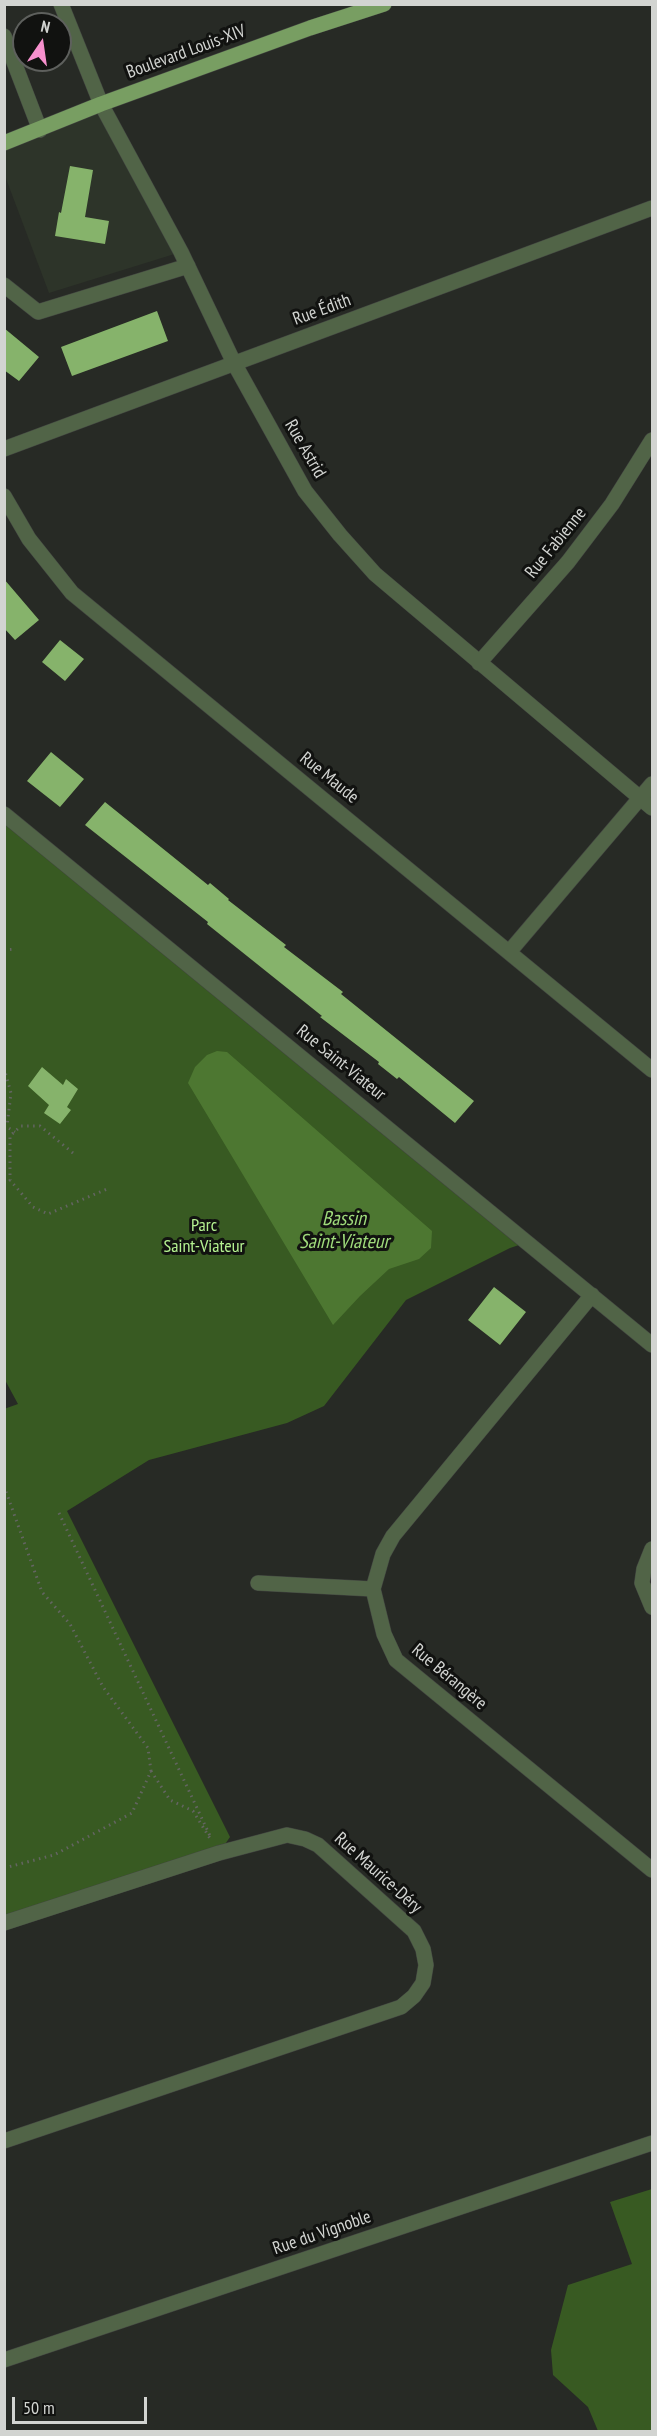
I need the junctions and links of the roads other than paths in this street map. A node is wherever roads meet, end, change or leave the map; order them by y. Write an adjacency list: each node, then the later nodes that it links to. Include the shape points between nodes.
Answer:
1 (61, 4): 4 (street, Rue Astrid)
2 (384, 4): 4 (main road, Boulevard Louis-XIV)
3 (4, 36): 5 (street)
4 (101, 104): 5 (main road, Boulevard Louis-XIV); 8 (street, Rue Astrid)
5 (40, 130): 6 (main road, Boulevard Louis-XIV)
6 (4, 143)
7 (652, 208): 10 (street, Rue Édith)
8 (188, 266): 9 (street, via 38,312); 10 (street, Rue Astrid)
9 (4, 285)
10 (234, 363): 12 (street, Rue Édith); 14 (street, Rue Astrid, via 305,491 340,535 375,574)
11 (652, 440): 14 (street, Rue Fabienne, via 612,504 568,562)
12 (4, 449)
13 (4, 496): 19 (street, Rue Maude, via 29,539 72,593)
14 (480, 663): 16 (street, Rue Astrid)
15 (652, 784): 16 (street)
16 (640, 798): 17 (street, Rue Astrid); 19 (street)
17 (652, 808)
18 (4, 814): 21 (street, Rue Saint-Viateur)
19 (510, 951): 20 (street, Rue Maude)
20 (652, 1070)
21 (592, 1295): 22 (street, Rue Saint-Viateur); 25 (street, Rue Bérangère, via 393,1536 383,1554)
22 (652, 1345)
23 (652, 1549): 26 (street, via 642,1583)
24 (258, 1583): 25 (street)
25 (373, 1589): 27 (street, Rue Bérangère, via 384,1634 396,1660)
26 (652, 1607)
27 (652, 1870)
28 (4, 1923): 29 (street, Rue Maurice-Déry, via 219,1853 287,1835 318,1845 414,1931 426,1965 423,1983 401,2007)
29 (4, 2141)
30 (652, 2143): 31 (street, Rue du Vignoble)
31 (4, 2360)

